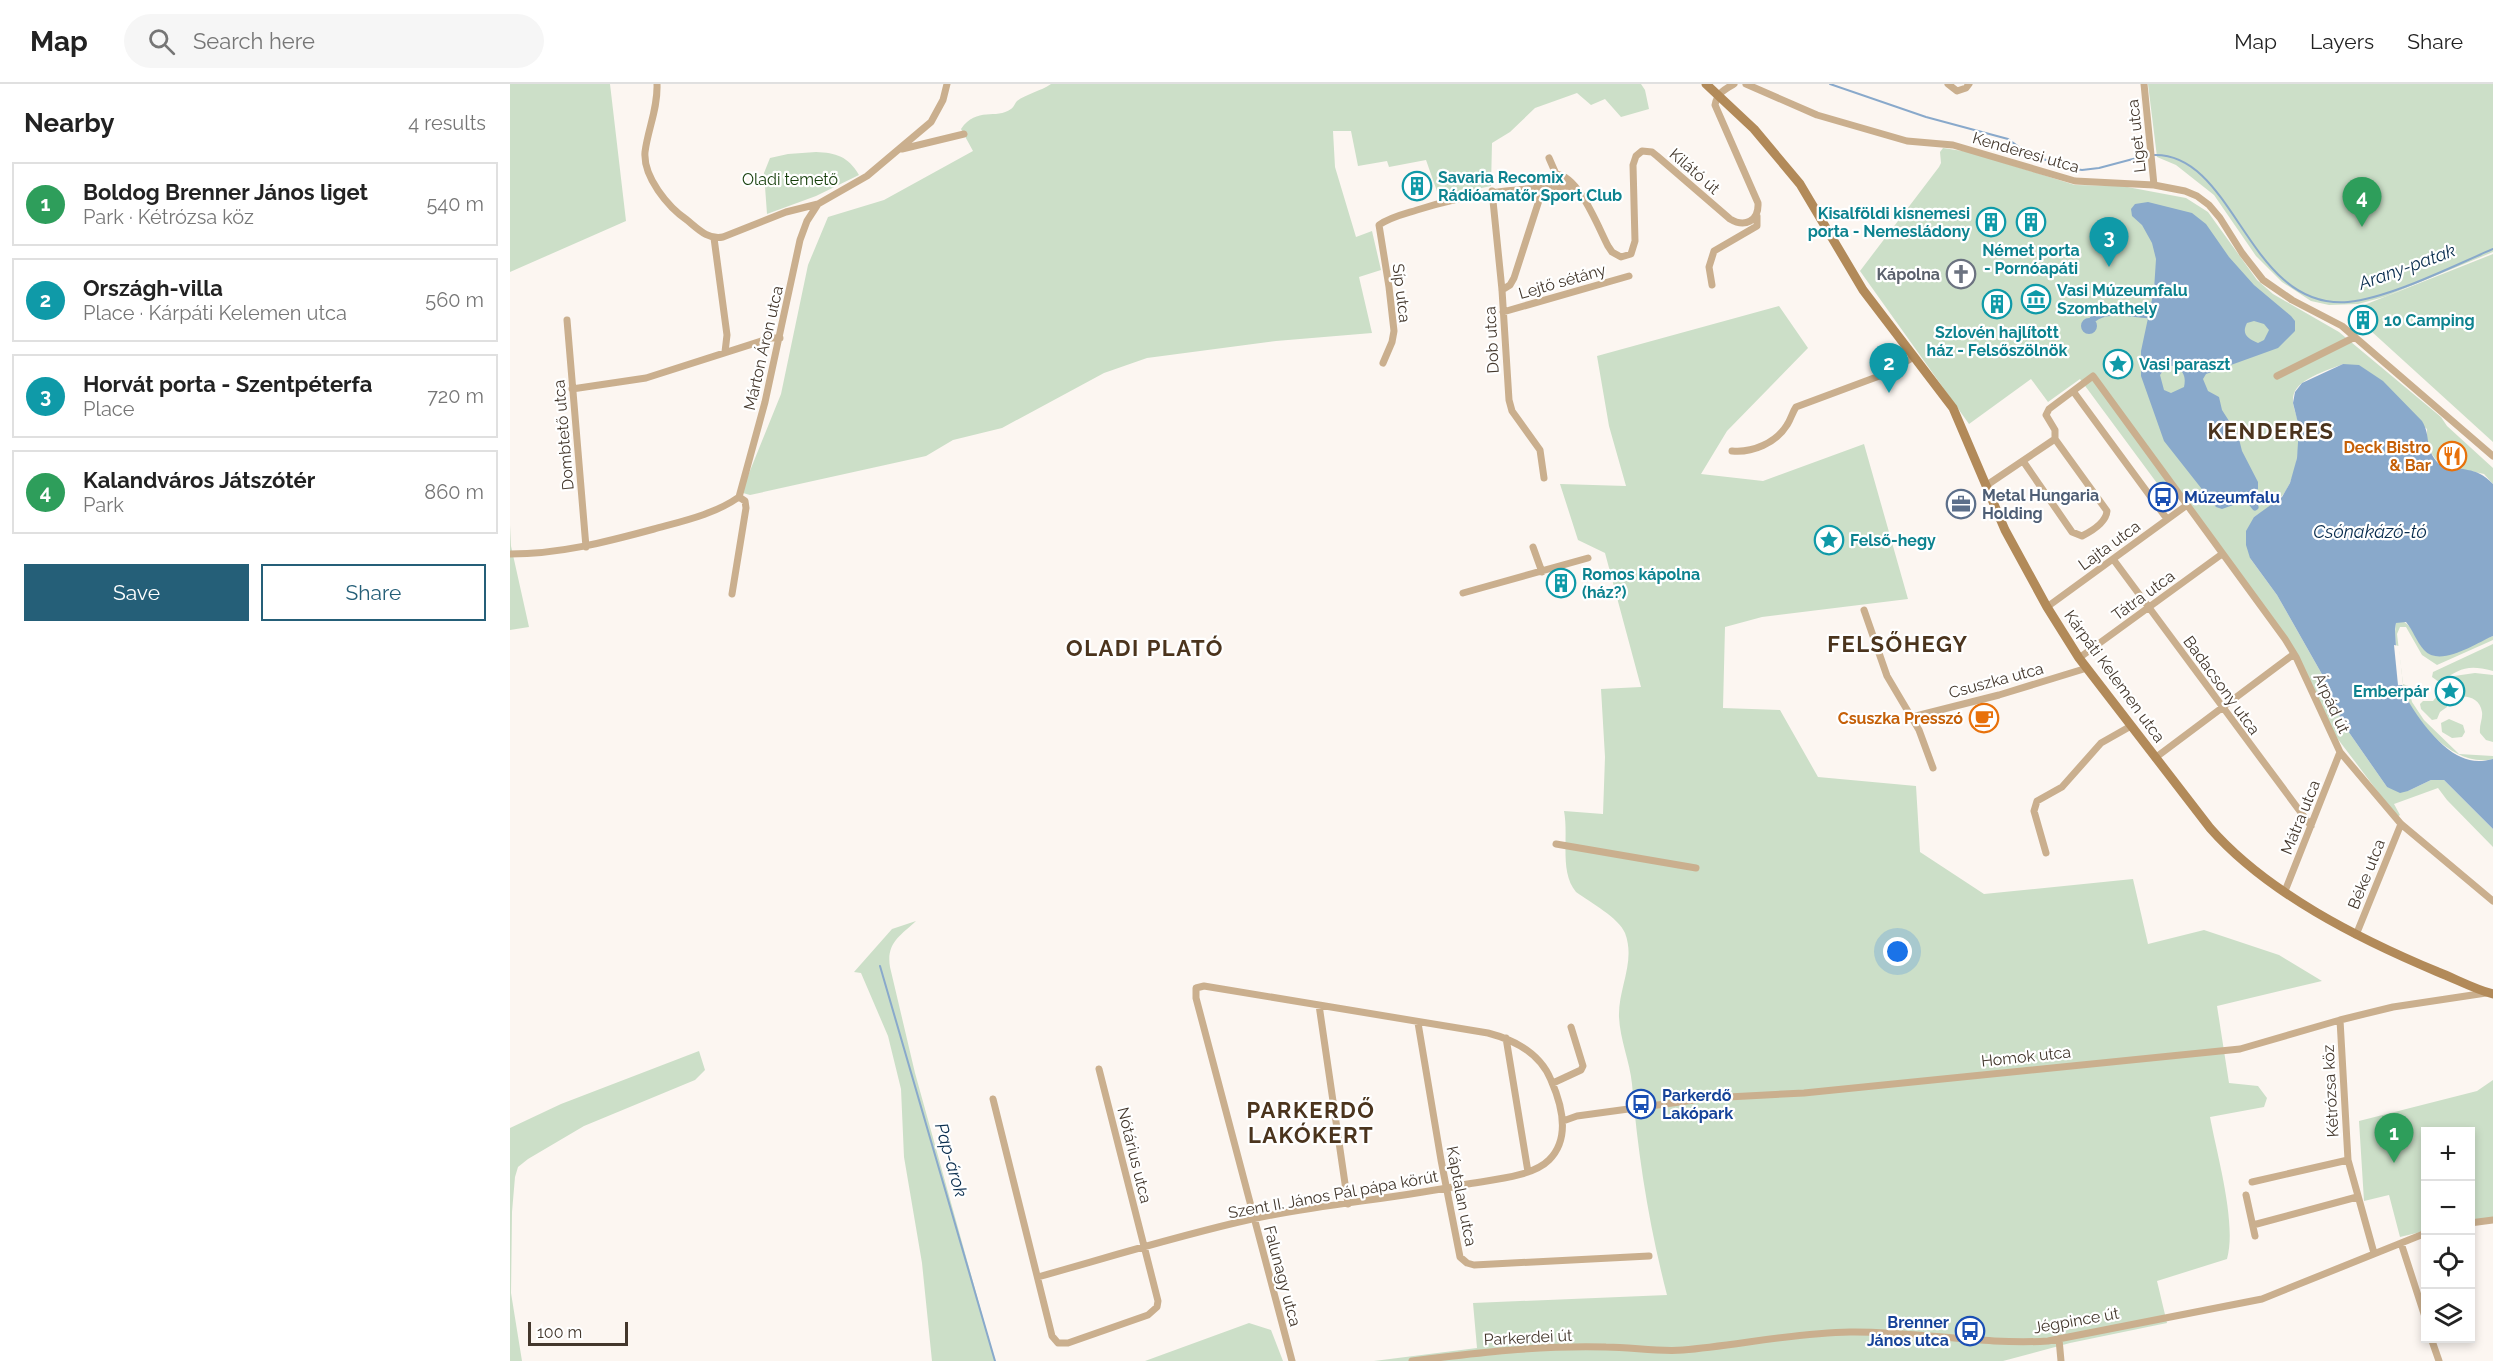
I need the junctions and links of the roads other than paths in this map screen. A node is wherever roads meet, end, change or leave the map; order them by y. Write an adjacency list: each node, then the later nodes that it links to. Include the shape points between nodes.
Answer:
1 (657, 84): 20 (street, via 645,154 649,172 666,201)
2 (947, 84): 11 (street, via 931,122)
3 (1706, 84): 9 (street, Kárpáti Kelemen utca)
4 (1734, 84): 9 (street)
5 (1746, 84): 14 (street, Kenderesi utca, via 1817,115 1907,141 1953,145 2075,181)
6 (1948, 84): 7 (street, via 1957,91)
7 (1969, 84)
8 (2144, 84): 14 (street, Liget utca)
9 (1718, 96): 19 (street, Kilátó út, via 1715,105 1758,203); 29 (street, Kárpáti Kelemen utca, via 1760,136 1800,184 1863,290)
10 (964, 134): 11 (street)
11 (900, 150): 18 (street, via 867,176)
12 (1549, 158): 13 (street)
13 (1556, 174): 15 (street); 17 (street, via 1571,181)
14 (2154, 185): 26 (street, Kenderesi utca, via 2185,191 2209,205 2263,280)
15 (1547, 187): 16 (street); 17 (street, via 1568,186); 23 (street, via 1514,278)
16 (1492, 191): 23 (street, Dob utca); 30 (street, Síp utca, via 1444,201 1379,225 1394,331)
17 (1578, 191): 19 (street, Kilátó út, via 1608,246 1621,257 1631,254 1635,241 1633,165 1642,151 1652,152 1737,223)
18 (818, 204): 20 (street); 27 (street, Márton Áron utca, via 800,240)
19 (1757, 216): 22 (street, via 1757,226 1714,251 1708,267)
20 (714, 238): 28 (street, via 727,335)
21 (1629, 276): 24 (street, Lejtő sétány)
22 (1712, 285)
23 (1502, 290): 24 (street, Dob utca)
24 (1503, 312): 38 (street, Dob utca, via 1509,400 1512,411 1540,450)
25 (567, 320): 32 (street, Dombtető utca)
26 (2355, 337): 31 (street); 36 (street, Kenderesi utca)
27 (780, 338): 28 (street); 41 (street, Márton Áron utca)
28 (725, 352): 32 (street, via 630,382)
29 (1914, 357): 35 (street, via 1882,375 1796,407 1786,427 1767,443 1749,451); 39 (street, Kárpáti Kelemen utca, via 1953,408)
30 (1383, 363)
31 (2277, 376)
32 (572, 389): 45 (street, Dombtető utca)
33 (2073, 391): 34 (street, Árpád út, via 2046,415 2055,430); 40 (street, Árpád út, via 2092,376); 42 (street)
34 (2055, 439): 37 (street); 37 (street, Árpád út, via 2107,511 2104,521 2088,533 2082,536 2073,532)
35 (1732, 451)
36 (2493, 456)
37 (2023, 461): 39 (street)
38 (1544, 478)
39 (1987, 485): 54 (street, Kárpáti Kelemen utca, via 2011,542)
40 (2176, 490): 42 (street); 43 (street, Árpád út)
41 (739, 497): 45 (street, via 676,523); 53 (street, Márton Áron utca, via 746,508)
42 (2156, 505): 44 (street)
43 (2187, 505): 44 (street, Lajta utca); 48 (street, Árpád út)
44 (2167, 519): 50 (street, Lajta utca)
45 (586, 547): 47 (street)
46 (1533, 547): 51 (street)
47 (510, 554)
48 (2222, 554): 55 (street, Tátra utca); 57 (street, Árpád út)
49 (1588, 558): 51 (street)
50 (2113, 559): 54 (street, Lajta utca); 55 (street, Badacsony utca)
51 (1542, 572): 52 (street)
52 (1463, 593)
53 (732, 594)
54 (2047, 607): 58 (street, Kárpáti Kelemen utca)
55 (2149, 608): 58 (street, Tátra utca); 60 (street, Badacsony utca)
56 (1864, 610): 61 (street, via 1887,676)
57 (2294, 654): 60 (street); 63 (street, Árpád út)
58 (2079, 658): 59 (street, Kárpáti Kelemen utca)
59 (2087, 668): 61 (street, Csuszka utca); 62 (street, Kárpáti Kelemen utca)
60 (2222, 709): 64 (street); 67 (street, Badacsony utca)
61 (1912, 717): 65 (street)
62 (2131, 726): 64 (street, Kárpáti Kelemen utca); 69 (street, via 2101,743 2062,787 2037,801 2034,811)
63 (2340, 752): 66 (street, Árpád út); 67 (street, Mátra utca)
64 (2155, 758): 71 (street, Kárpáti Kelemen utca, via 2218,837)
65 (1933, 768)
66 (2401, 824): 72 (street, Árpád út); 73 (street, Béke utca)
67 (2311, 826): 71 (street, Mátra utca)
68 (1556, 844): 70 (street)
69 (2046, 853)
70 (1696, 868)
71 (2285, 891): 73 (street, Kárpáti Kelemen utca)
72 (2493, 901)
73 (2356, 935): 75 (street, Kárpáti Kelemen utca)
74 (1196, 988): 76 (street, Szent II. János Pál pápa körút, via 1204,986); 92 (street, Falunagy utca)
75 (2491, 993): 77 (street, Homok utca, via 2412,1003)
76 (1319, 1005): 78 (street, Szent II. János Pál pápa körút); 91 (street)
77 (2340, 1020): 84 (street, Homok utca, via 2240,1049 1804,1093 1708,1098); 85 (street, Kétrózsa köz)
78 (1418, 1023): 80 (street, Szent II. János Pál pápa körút); 88 (street, Káptalan utca)
79 (1571, 1027): 82 (street, via 1583,1066)
80 (1506, 1038): 82 (street, Szent II. János Pál pápa körút, via 1526,1048); 86 (street)
81 (1099, 1069): 99 (street, Nótárius utca)
82 (1552, 1083): 84 (street, Szent II. János Pál pápa körút)
83 (993, 1099): 102 (street)
84 (1563, 1121): 86 (street, Szent II. János Pál pápa körút, via 1554,1153 1540,1167)
85 (2348, 1160): 87 (street, Kétrózsa köz); 90 (street, Kétrózsa köz)
86 (1528, 1172): 88 (street, Szent II. János Pál pápa körút)
87 (2252, 1182)
88 (1446, 1188): 91 (street, Szent II. János Pál pápa körút); 101 (street, Káptalan utca, via 1460,1257 1467,1263)
89 (2246, 1195): 95 (street)
90 (2356, 1197): 95 (street); 100 (street, Kétrózsa köz)
91 (1348, 1204): 92 (street, Szent II. János Pál pápa körút)
92 (1254, 1219): 99 (street, Szent II. János Pál pápa körút); 108 (street, Falunagy utca)
93 (2493, 1220): 94 (street)
94 (2475, 1222)
95 (2253, 1226): 97 (street)
96 (2421, 1235): 98 (street, Jégpince út)
97 (2255, 1236)
98 (2400, 1243): 100 (street, Jégpince út); 103 (street)
99 (1144, 1247): 102 (street, Szent II. János Pál pápa körút); 102 (street, via 1158,1296 1157,1307 1148,1315 1068,1343 1058,1343 1052,1336)
100 (2373, 1250): 104 (street, Jégpince út, via 2262,1299)
101 (1648, 1256)
102 (1038, 1277)
103 (2421, 1305)
104 (2059, 1339): 106 (street, Jégpince út, via 2017,1343 1848,1332 1682,1350); 107 (street)
105 (2433, 1343): 111 (street)
106 (1646, 1350): 109 (street, Parkerdei út, via 1557,1347)
107 (2061, 1360): 110 (street)
108 (1292, 1361)
109 (1412, 1361)
110 (2052, 1361)
111 (2439, 1361)

